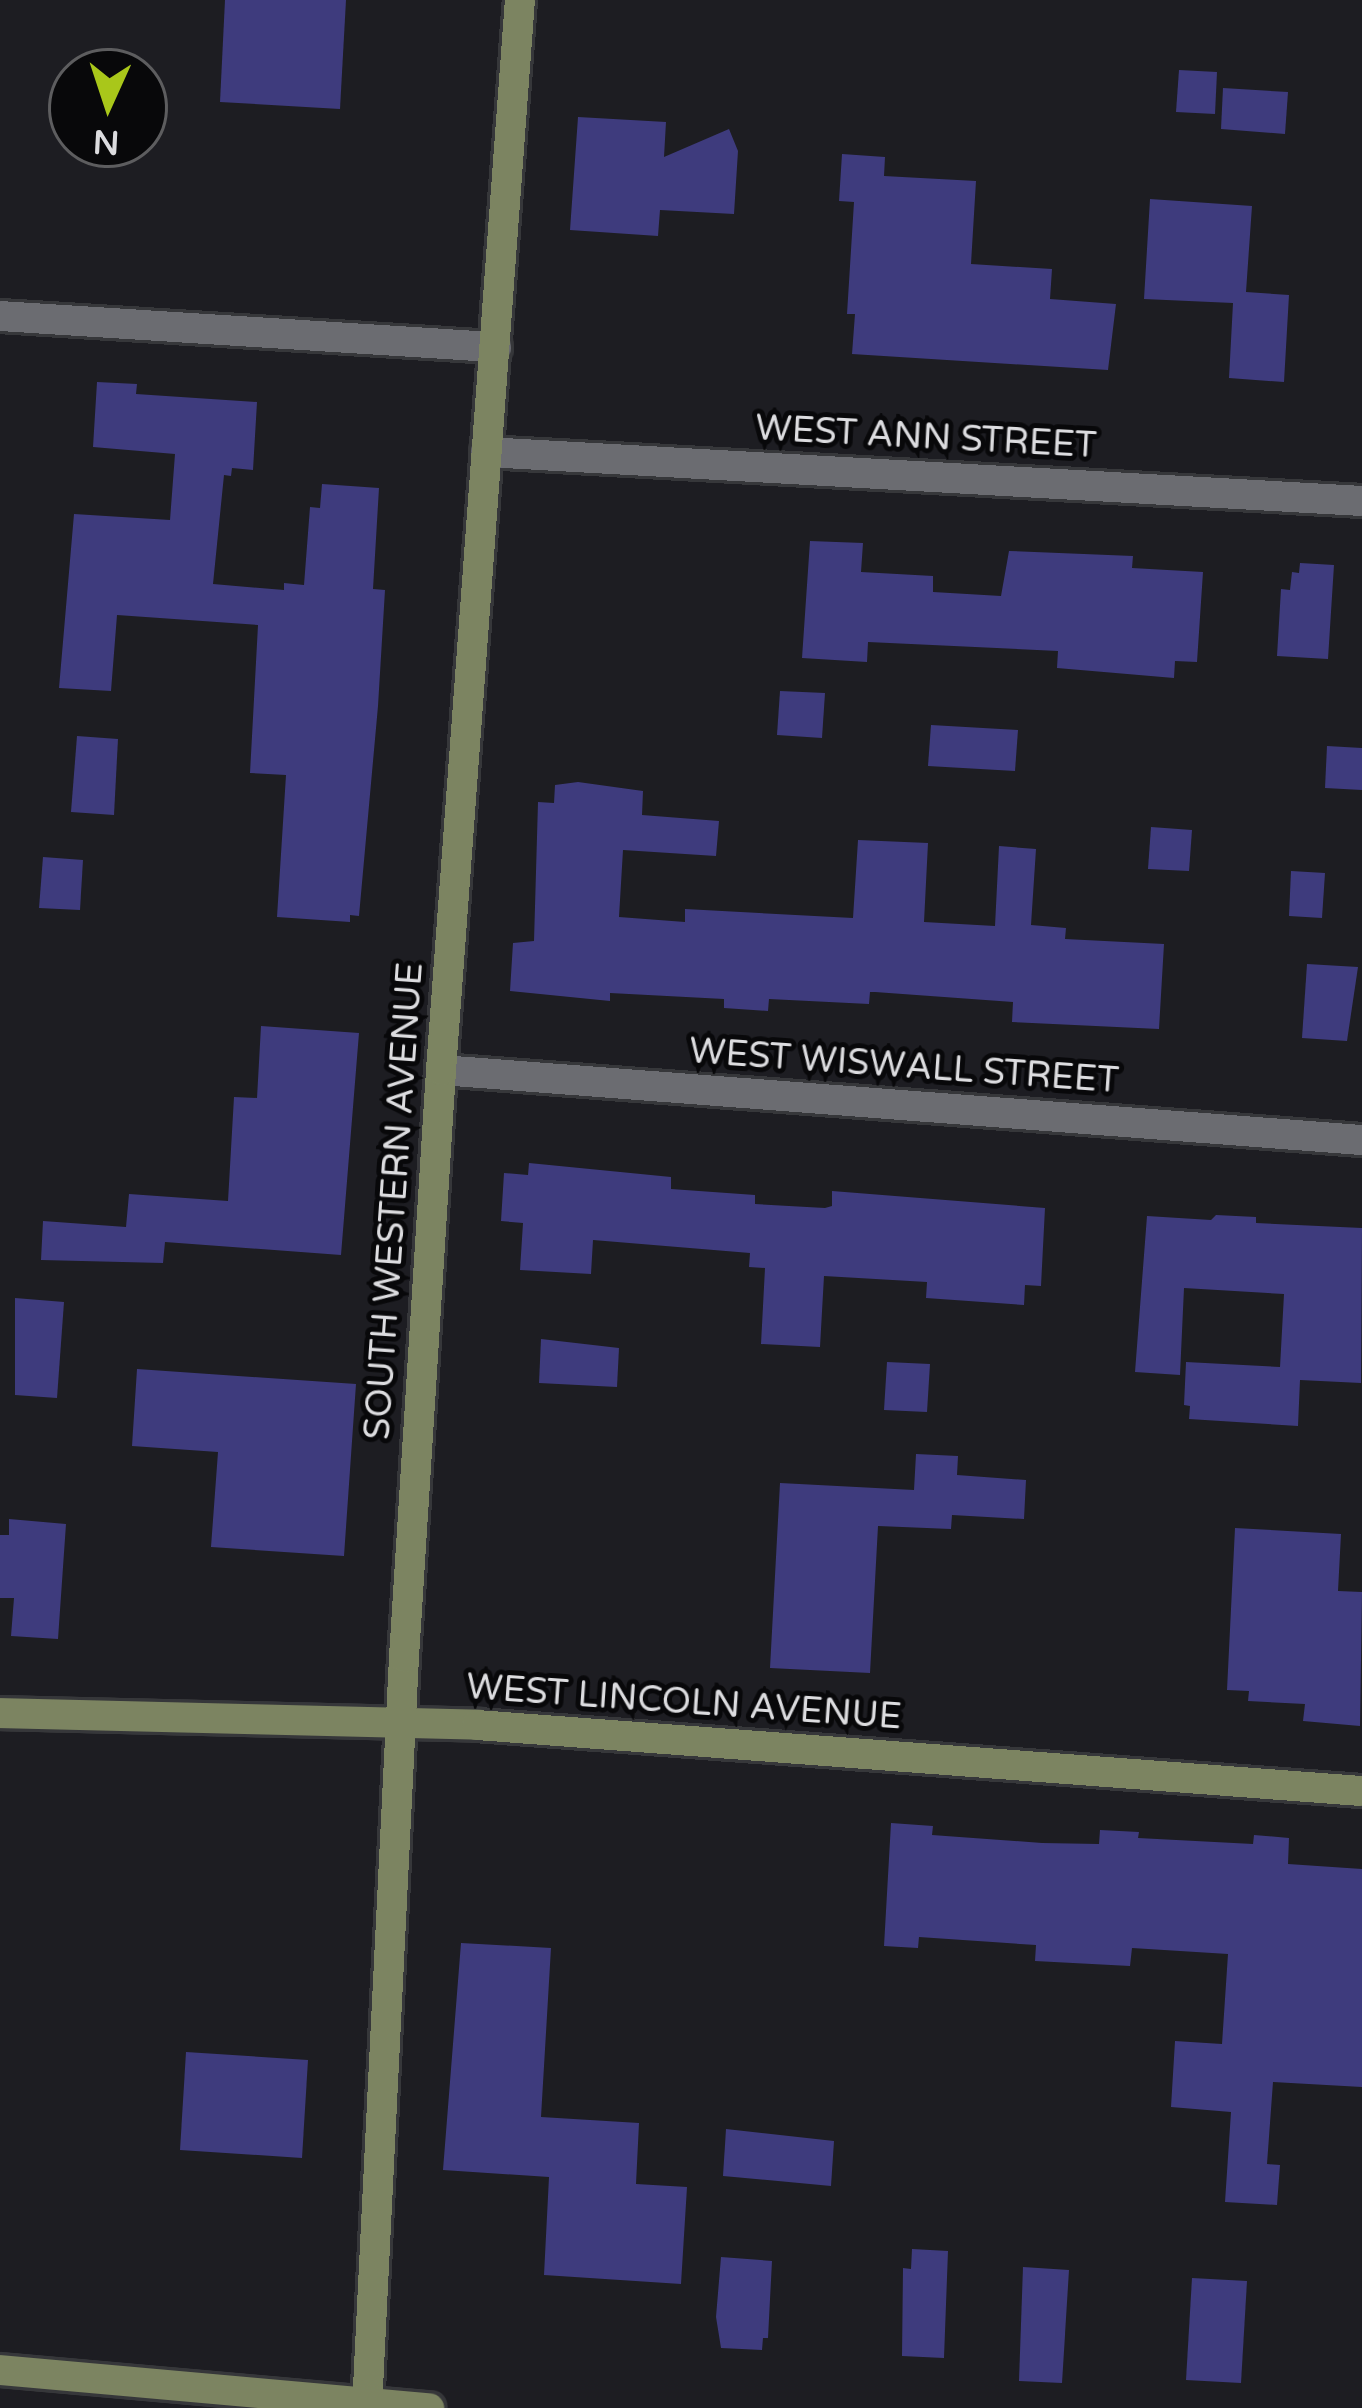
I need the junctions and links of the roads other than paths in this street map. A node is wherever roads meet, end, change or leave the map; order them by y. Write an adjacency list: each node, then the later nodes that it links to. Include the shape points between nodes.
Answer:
1 (520, 0): 3 (main road, SOUTH WESTERN AVENUE)
2 (0, 316): 3 (street)
3 (496, 346): 4 (main road, SOUTH WESTERN AVENUE)
4 (486, 452): 5 (street, WEST ANN STREET); 6 (main road, SOUTH WESTERN AVENUE)
5 (1362, 501)
6 (441, 1070): 7 (street, WEST WISWALL STREET); 9 (main road, SOUTH WESTERN AVENUE)
7 (1362, 1140)
8 (0, 1713): 9 (main road, WEST LINCOLN AVENUE)
9 (401, 1721): 10 (main road, WEST LINCOLN AVENUE); 12 (main road, SOUTH WESTERN AVENUE)
10 (1362, 1791)
11 (0, 2370): 12 (main road)
12 (367, 2406): 13 (main road)
13 (429, 2408)

